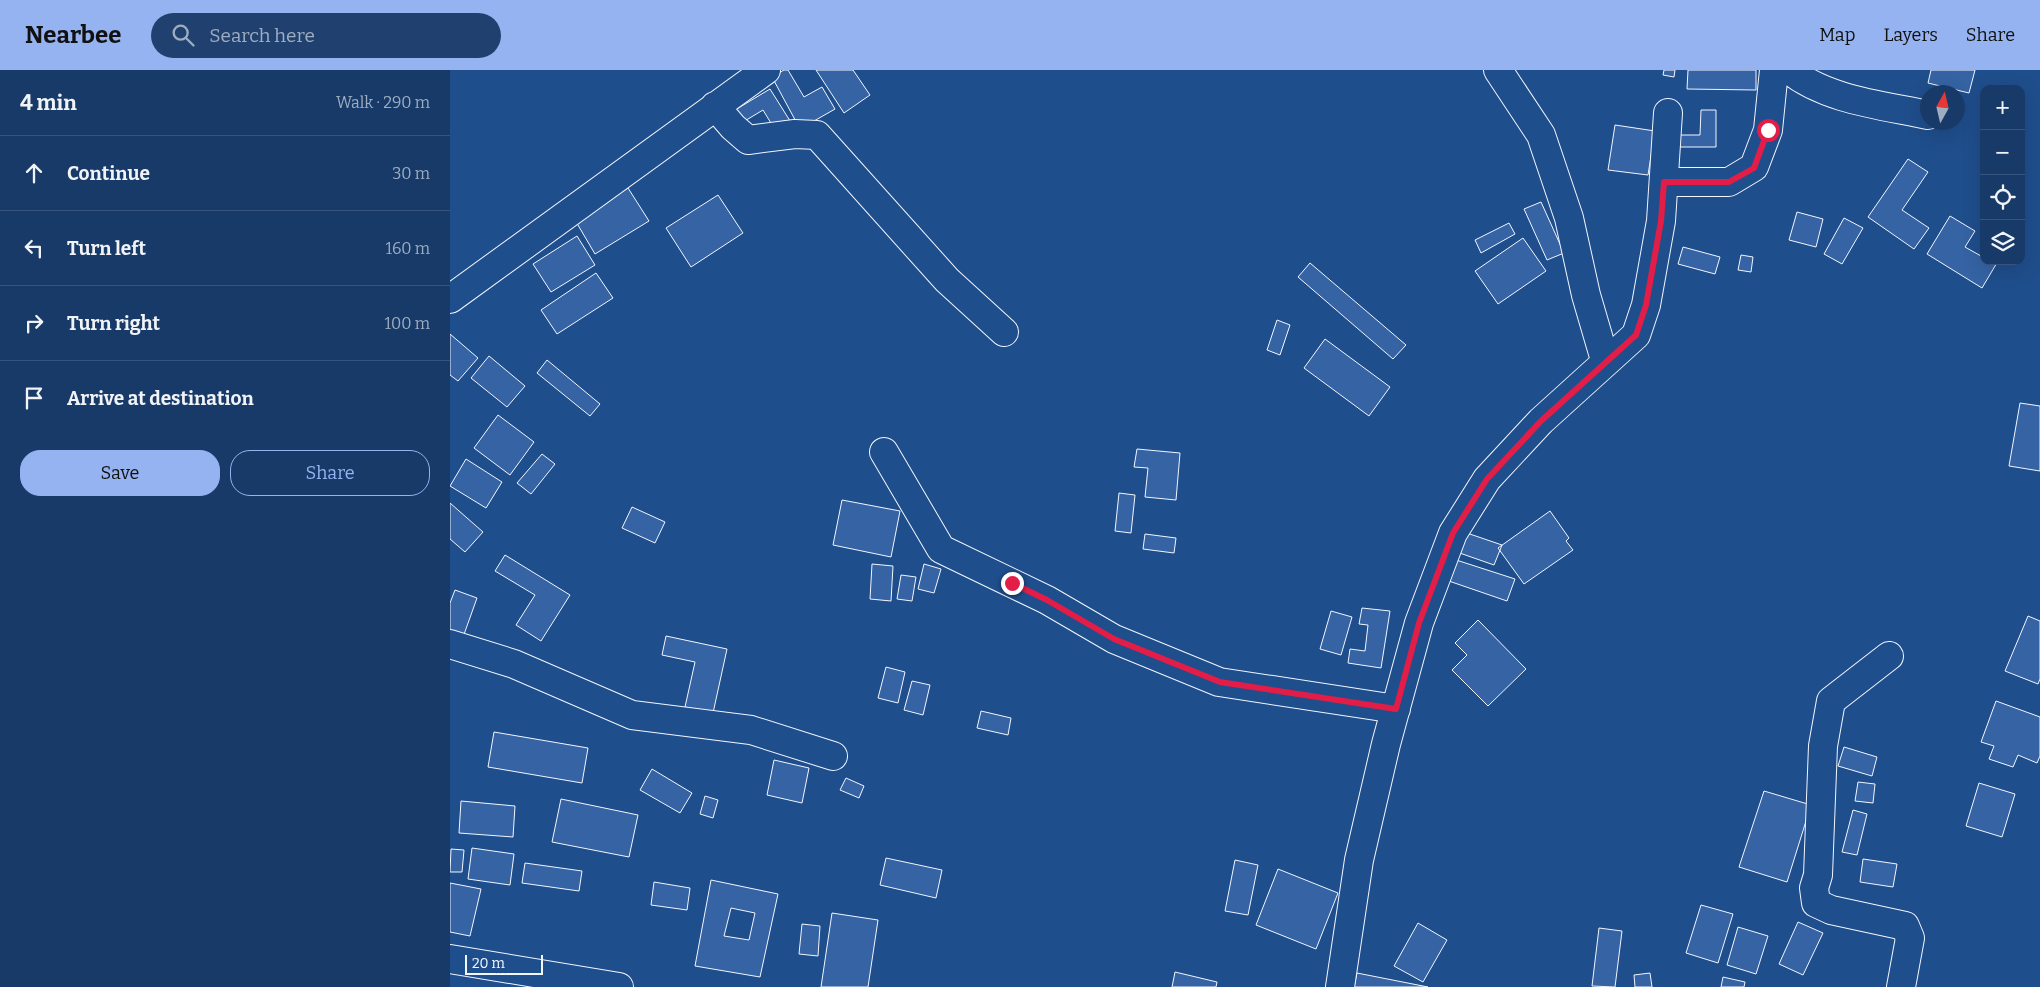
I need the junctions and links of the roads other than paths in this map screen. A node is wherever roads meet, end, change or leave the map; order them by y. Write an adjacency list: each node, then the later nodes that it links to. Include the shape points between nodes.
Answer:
1 (766, 70): 5 (street)
2 (1498, 70): 11 (street, via 1541,135 1569,218)
3 (1774, 70): 8 (street, via 1768,130 1754,168 1729,182)
4 (1789, 70): 7 (street, via 1805,83 1850,98)
5 (715, 106): 9 (street); 10 (street, via 748,140 795,134 818,135 947,280)
6 (1668, 113): 8 (street)
7 (1920, 113)
8 (1664, 182): 11 (street, via 1661,221 1646,305 1636,335)
9 (450, 298)
10 (1004, 332)
11 (1605, 360): 15 (street, via 1487,479 1453,533 1419,623)
12 (884, 452): 15 (street, via 941,549 1047,600 1114,639 1220,682)
13 (450, 644): 16 (street, via 514,664 632,714 751,730)
14 (1889, 656): 20 (street, via 1831,701 1823,746 1818,875 1814,888 1816,903 1831,910 1905,926 1910,938)
15 (1396, 709): 19 (street, via 1359,860)
16 (833, 756)
17 (450, 959): 18 (street)
18 (619, 987)
19 (1340, 987)
20 (1901, 987)

